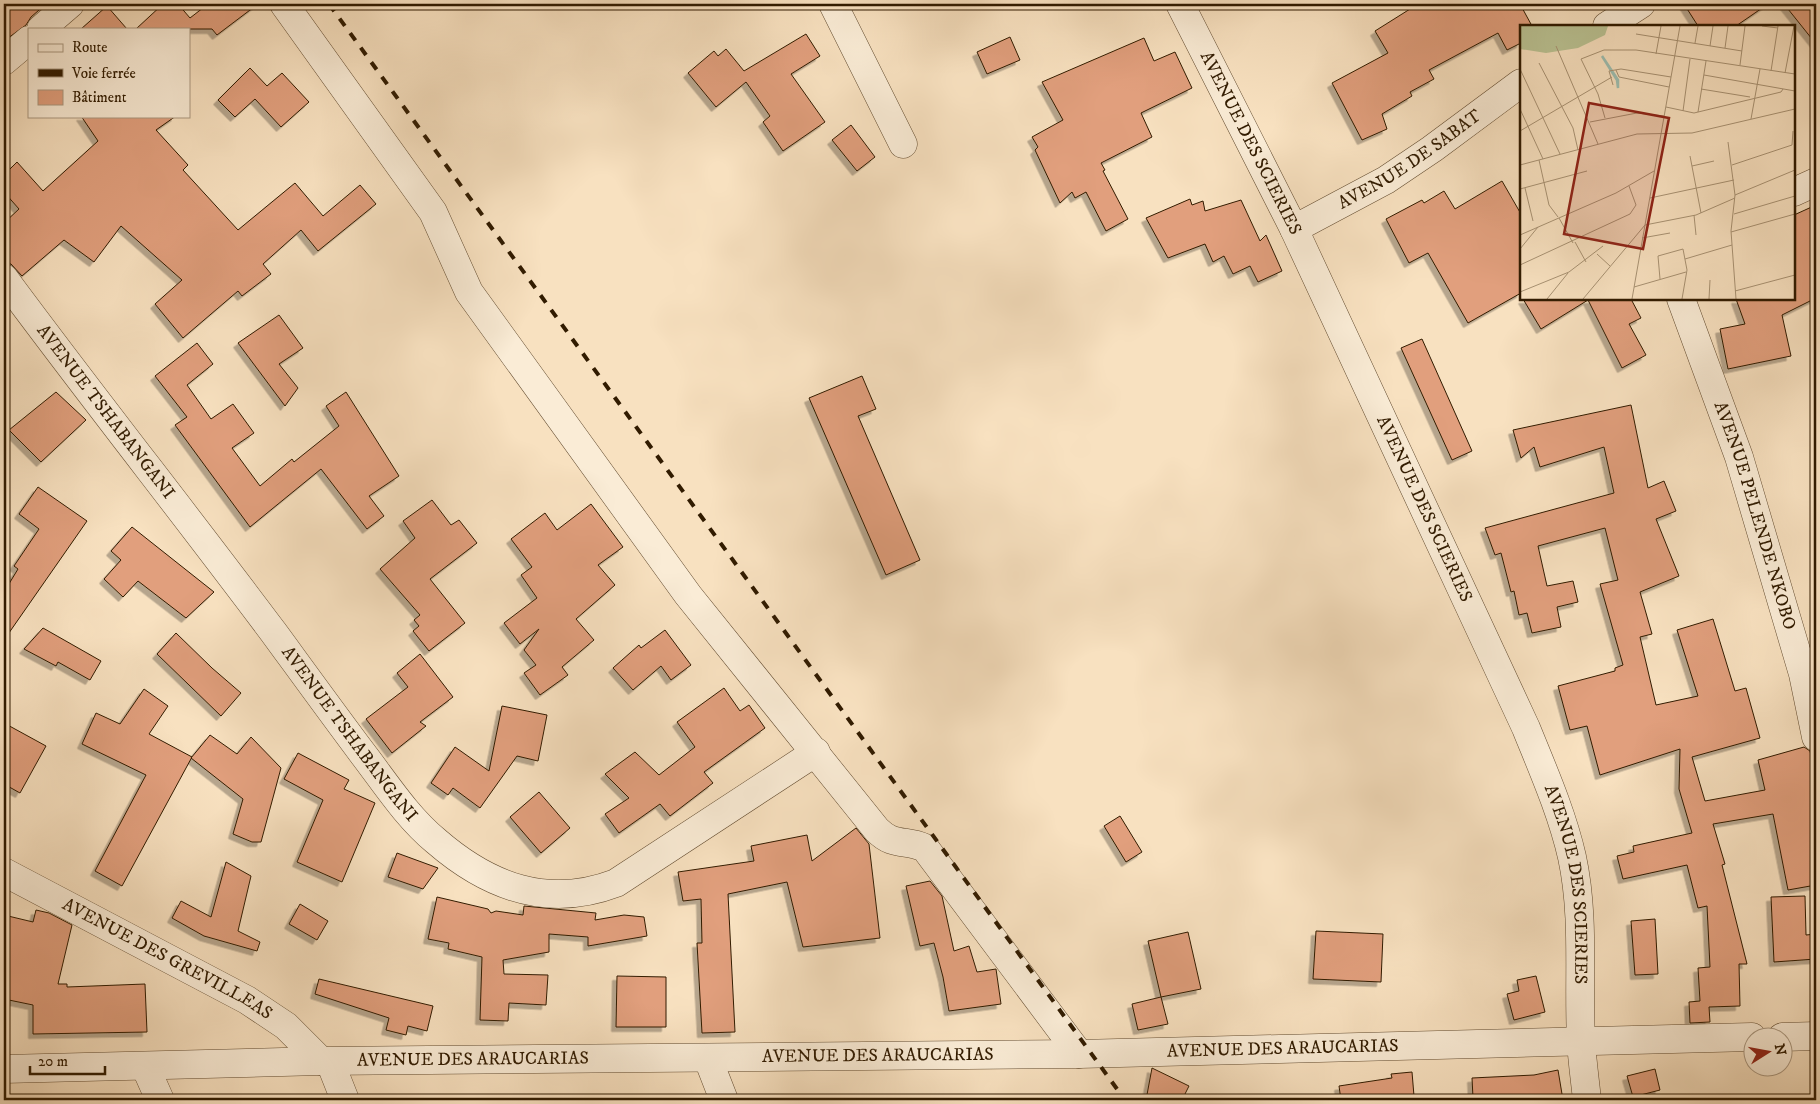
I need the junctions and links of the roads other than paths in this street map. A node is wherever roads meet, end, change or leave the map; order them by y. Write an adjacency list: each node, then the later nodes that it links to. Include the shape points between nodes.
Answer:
1 (70, 4): 7 (street)
2 (284, 4): 18 (street, via 433,212 469,292 688,596)
3 (833, 4): 11 (street)
4 (1180, 4): 14 (street, AVENUE DES SCIERIES)
5 (1641, 4): 6 (street)
6 (1609, 25)
7 (42, 28)
8 (28, 41): 9 (street)
9 (4, 62)
10 (1520, 84): 14 (street, AVENUE DE SABAT, via 1386,180)
11 (903, 144)
12 (1816, 182): 13 (street)
13 (1795, 192)
14 (1294, 229): 23 (street, AVENUE DES SCIERIES, via 1526,728 1548,782 1572,857 1577,894)
15 (4, 278): 18 (street, AVENUE TSHABANGANI, via 400,804 435,841 480,872 529,892 555,896 597,890 616,883)
16 (1681, 300): 17 (street, AVENUE PELENDE NKOBO, via 1747,484 1803,674)
17 (1816, 737)
18 (816, 752): 24 (street, via 887,840 925,848)
19 (4, 872): 26 (street, AVENUE DES GREVILLEAS, via 246,1000 286,1026)
20 (1816, 1036): 22 (street)
21 (1742, 1037): 23 (street, AVENUE DES ARAUCARIAS)
22 (1792, 1037)
23 (1581, 1040): 24 (street, AVENUE DES ARAUCARIAS); 32 (street, AVENUE DES SCIERIES)
24 (1079, 1054): 25 (street, AVENUE DES ARAUCARIAS)
25 (708, 1059): 26 (street, AVENUE DES ARAUCARIAS); 31 (street)
26 (325, 1062): 27 (street, AVENUE DES ARAUCARIAS); 30 (street)
27 (146, 1066): 28 (street, AVENUE DES ARAUCARIAS); 29 (street)
28 (4, 1069)
29 (160, 1100)
30 (345, 1100)
31 (724, 1100)
32 (1588, 1100)

